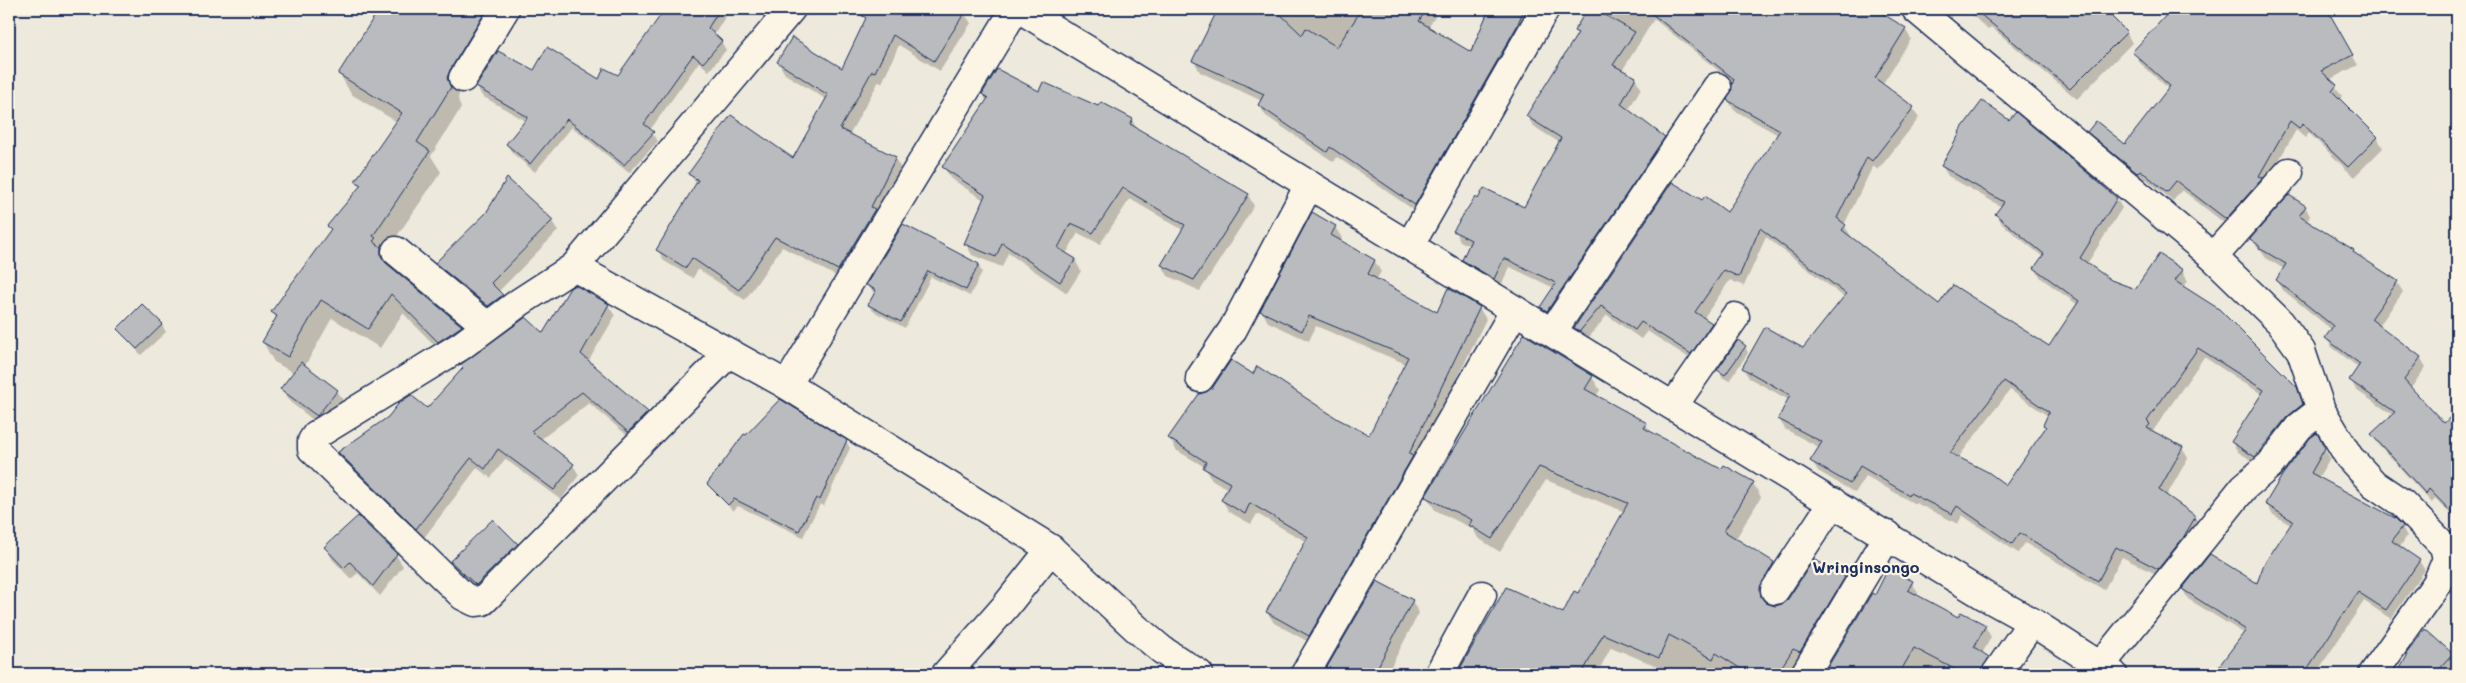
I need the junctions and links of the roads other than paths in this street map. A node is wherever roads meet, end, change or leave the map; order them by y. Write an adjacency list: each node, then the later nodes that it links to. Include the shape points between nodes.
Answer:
1 (505, 9): 7 (street)
2 (791, 9): 14 (street)
3 (1015, 9): 21 (street)
4 (1020, 9): 10 (street)
5 (1545, 9): 11 (street)
6 (1916, 9): 13 (street)
7 (463, 78)
8 (1717, 87): 18 (street)
9 (2289, 172): 13 (street)
10 (1309, 185): 11 (street); 20 (street, via 1233,330)
11 (1410, 244): 15 (street)
12 (396, 251): 17 (street)
13 (2213, 258): 23 (street, via 2292,336 2301,352)
14 (574, 267): 17 (street); 19 (street)
15 (1515, 310): 18 (street); 33 (street)
16 (1735, 317): 22 (street)
17 (487, 326): 19 (street, via 461,346 316,435 312,445 331,470 463,596 475,602 487,600)
18 (1552, 332): 22 (street)
19 (729, 353): 21 (street)
20 (1200, 378)
21 (787, 385): 26 (street)
22 (1674, 405): 24 (street)
23 (2321, 410): 30 (street, via 2299,427 2270,465 2244,487); 37 (street, via 2349,457 2374,484 2402,503 2448,554 2437,583)
24 (1833, 502): 25 (street); 27 (street)
25 (1888, 535): 29 (street); 35 (street)
26 (1051, 549): 31 (street); 32 (street, via 1138,630)
27 (1775, 590)
28 (1482, 595): 34 (street)
29 (2032, 622): 30 (street); 36 (street)
30 (2107, 670)
31 (946, 674)
32 (1199, 674)
33 (1305, 674)
34 (1440, 674)
35 (1805, 674)
36 (1996, 674)
37 (2373, 674)

